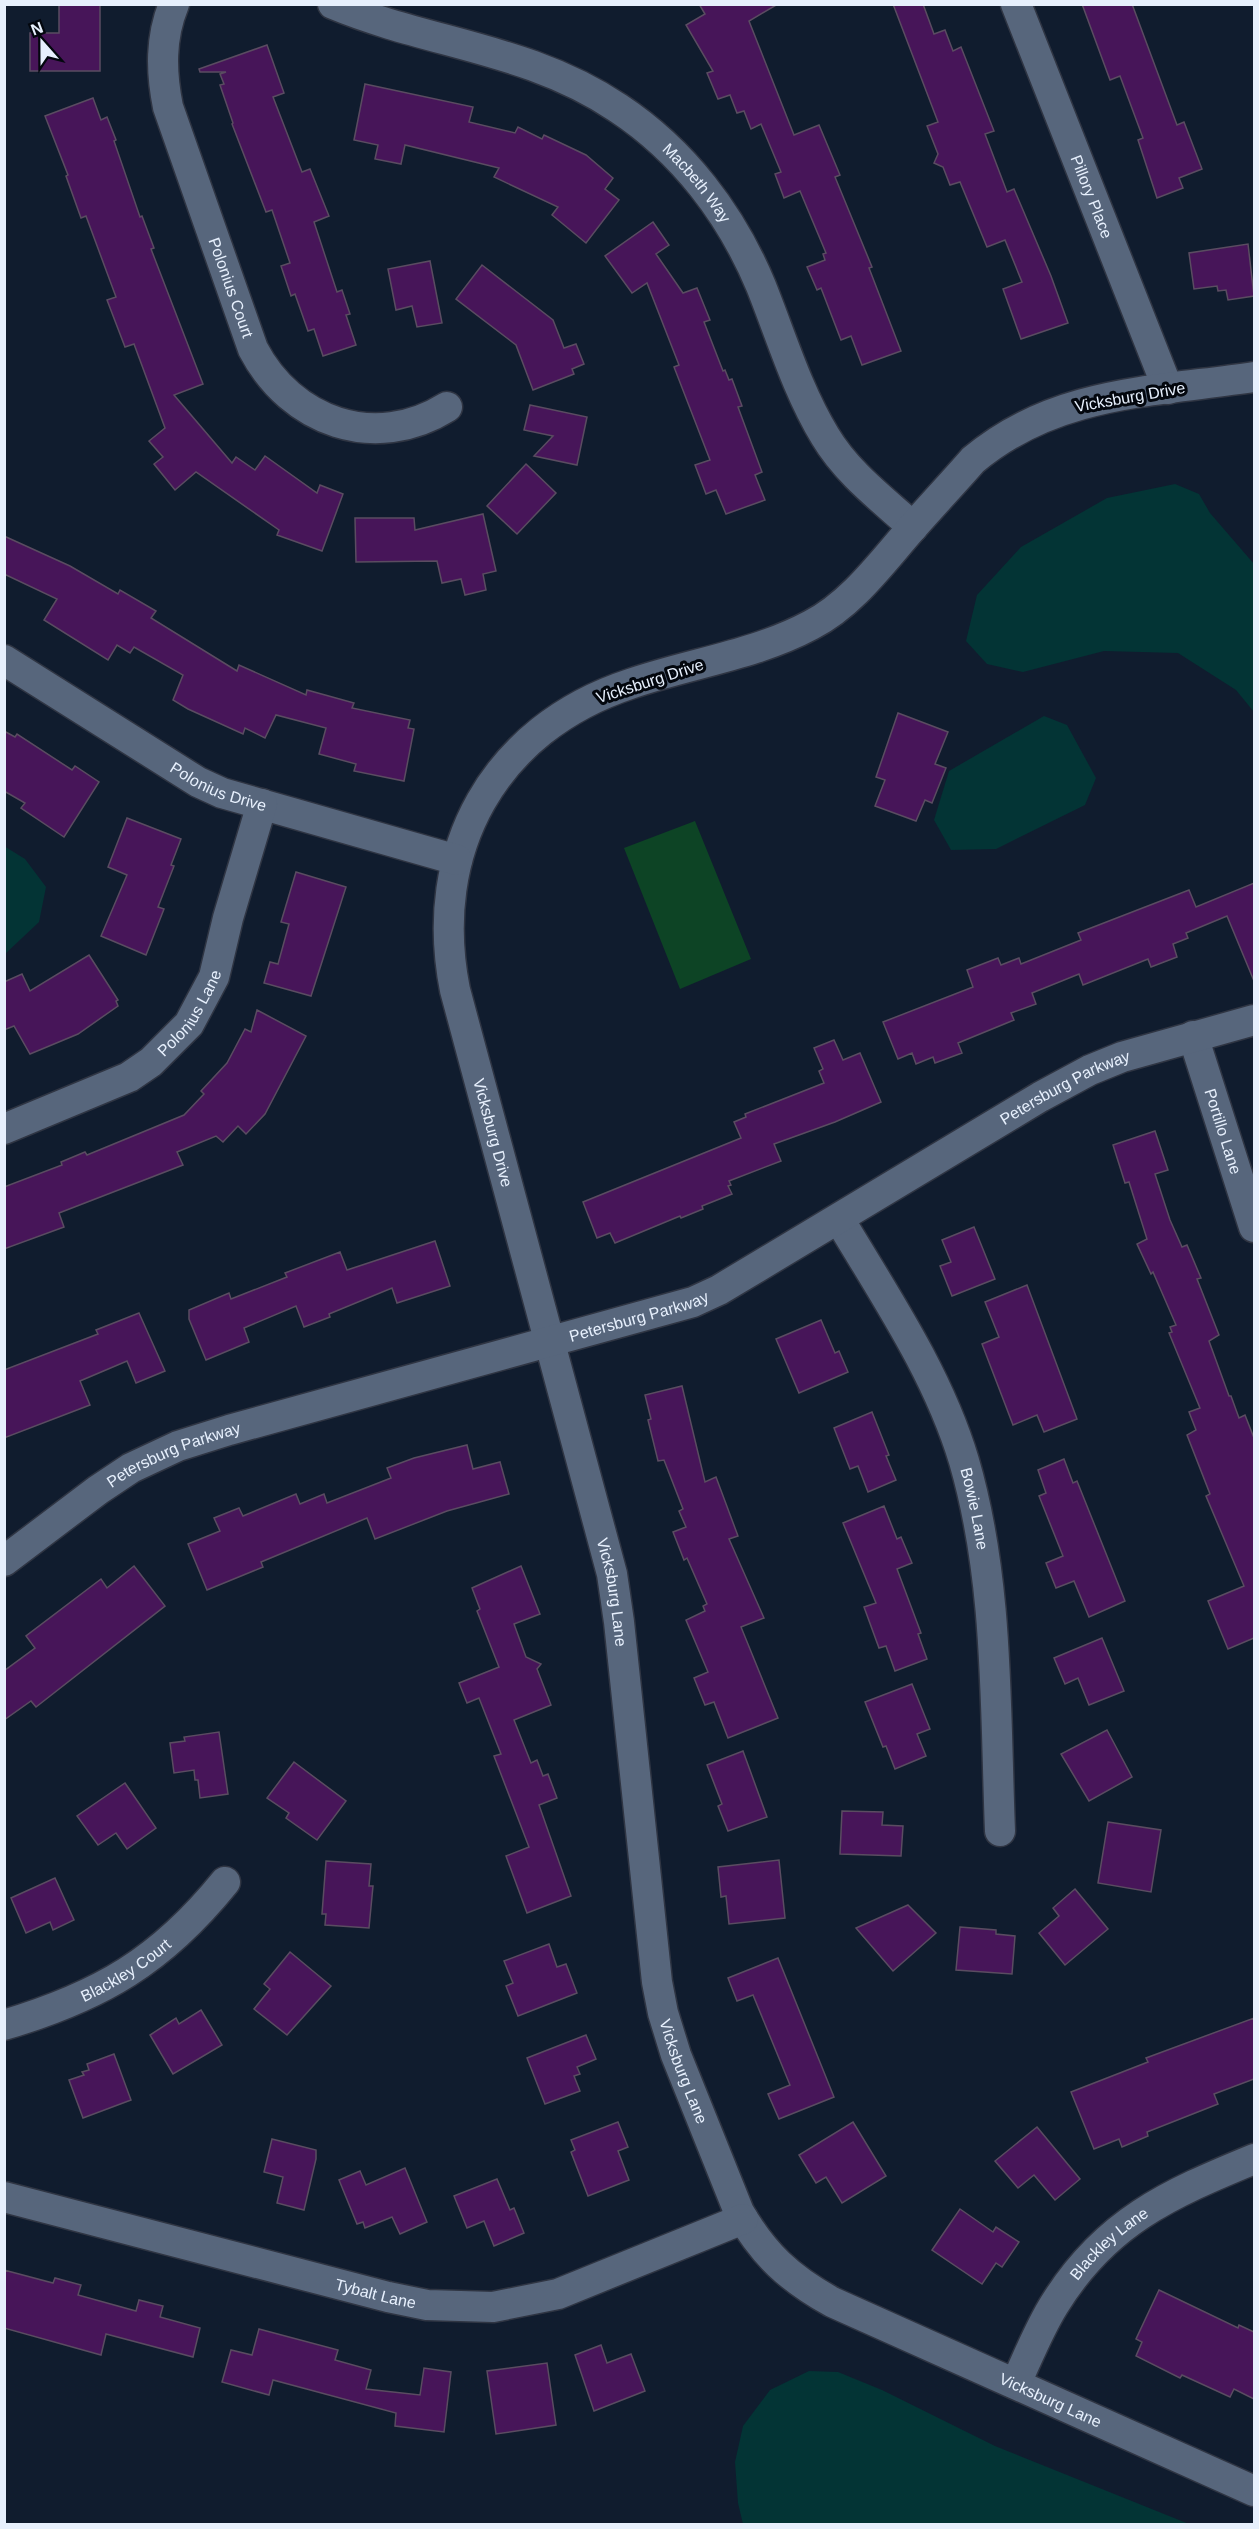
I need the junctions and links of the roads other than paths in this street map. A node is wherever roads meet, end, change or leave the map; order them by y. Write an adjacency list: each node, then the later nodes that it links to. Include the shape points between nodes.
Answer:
1 (174, 4): 6 (street, Polonius Court, via 164,42 163,75 168,107 253,350 265,371 300,405 321,417 357,428 404,426)
2 (333, 4): 7 (street, Macbeth Way, via 382,22 503,54 563,76 618,108 658,138 686,165 739,240 806,401 826,438 858,479)
3 (1016, 4): 5 (street, Pillory Place)
4 (1254, 377): 5 (street, Vicksburg Drive)
5 (1168, 389): 7 (street, Vicksburg Drive, via 1096,399 1036,419 992,444 973,460)
6 (447, 407)
7 (913, 527): 10 (street, Vicksburg Drive, via 863,584 812,625 765,647 630,684 571,708 550,723 530,739 495,779 468,829)
8 (4, 660): 9 (street, Polonius Drive, via 198,782)
9 (262, 804): 10 (street, Polonius Drive); 13 (street, Polonius Lane, via 214,977 189,1024 151,1062 129,1077)
10 (457, 860): 16 (street, Vicksburg Drive, via 448,911 450,966)
11 (1254, 1020): 12 (street, Petersburg Parkway)
12 (1193, 1036): 14 (street, Petersburg Parkway, via 1090,1070); 15 (street, Portillo Lane)
13 (4, 1129)
14 (839, 1219): 16 (street, Petersburg Parkway, via 693,1302); 18 (street, Bowie Lane, via 935,1386 971,1486 990,1587)
15 (1254, 1227)
16 (551, 1342): 17 (street, Petersburg Parkway, via 178,1446 119,1475); 23 (street, Vicksburg Lane, via 614,1584 660,2003 676,2055)
17 (4, 1561)
18 (1000, 1831)
19 (225, 1882): 20 (street, Blackley Court, via 181,1932 117,1980 82,1998)
20 (4, 2025)
21 (1254, 2159): 24 (street, Blackley Lane, via 1157,2202 1103,2244 1054,2305)
22 (4, 2197): 23 (street, Tybalt Lane, via 388,2297 453,2306 493,2307 558,2294)
23 (743, 2219): 24 (street, Vicksburg Lane, via 768,2255 803,2286)
24 (1016, 2383): 25 (street, Vicksburg Lane)
25 (1254, 2491)

